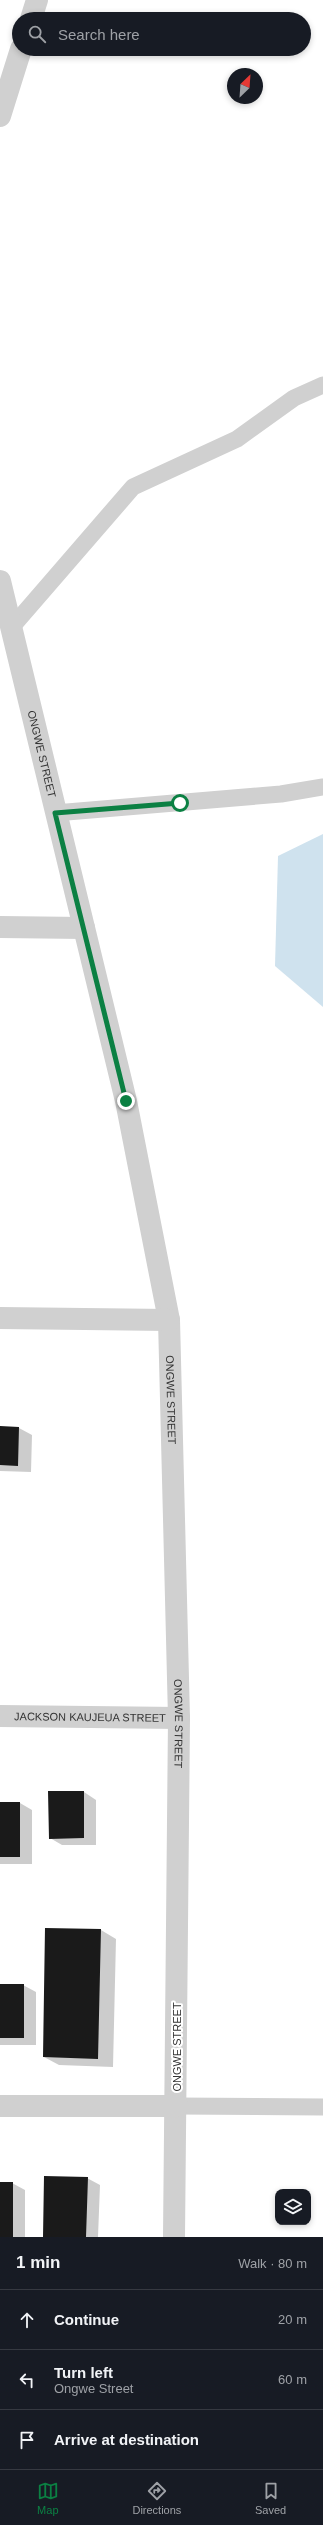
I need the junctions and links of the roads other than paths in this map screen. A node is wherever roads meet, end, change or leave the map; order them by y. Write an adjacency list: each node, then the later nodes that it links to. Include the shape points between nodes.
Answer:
1 (37, 0): 2 (street)
2 (33, 12)
3 (19, 56): 4 (street)
4 (0, 116)
5 (323, 385): 7 (lane, via 294,398 237,439 133,487)
6 (0, 581): 7 (street, ONGWE STREET)
7 (11, 628): 9 (street, ONGWE STREET)
8 (323, 787): 9 (lane, via 273,794)
9 (55, 813): 11 (street, ONGWE STREET)
10 (0, 927): 11 (street)
11 (84, 928): 13 (street, ONGWE STREET, via 126,1101)
12 (0, 1318): 13 (street)
13 (169, 1320): 15 (street, ONGWE STREET)
14 (0, 1716): 15 (street, JACKSON KAUJEUA STREET)
15 (179, 1718): 17 (street, ONGWE STREET)
16 (0, 2106): 17 (street)
17 (177, 2106): 18 (lane); 19 (street, ONGWE STREET)
18 (323, 2107)
19 (174, 2237)

